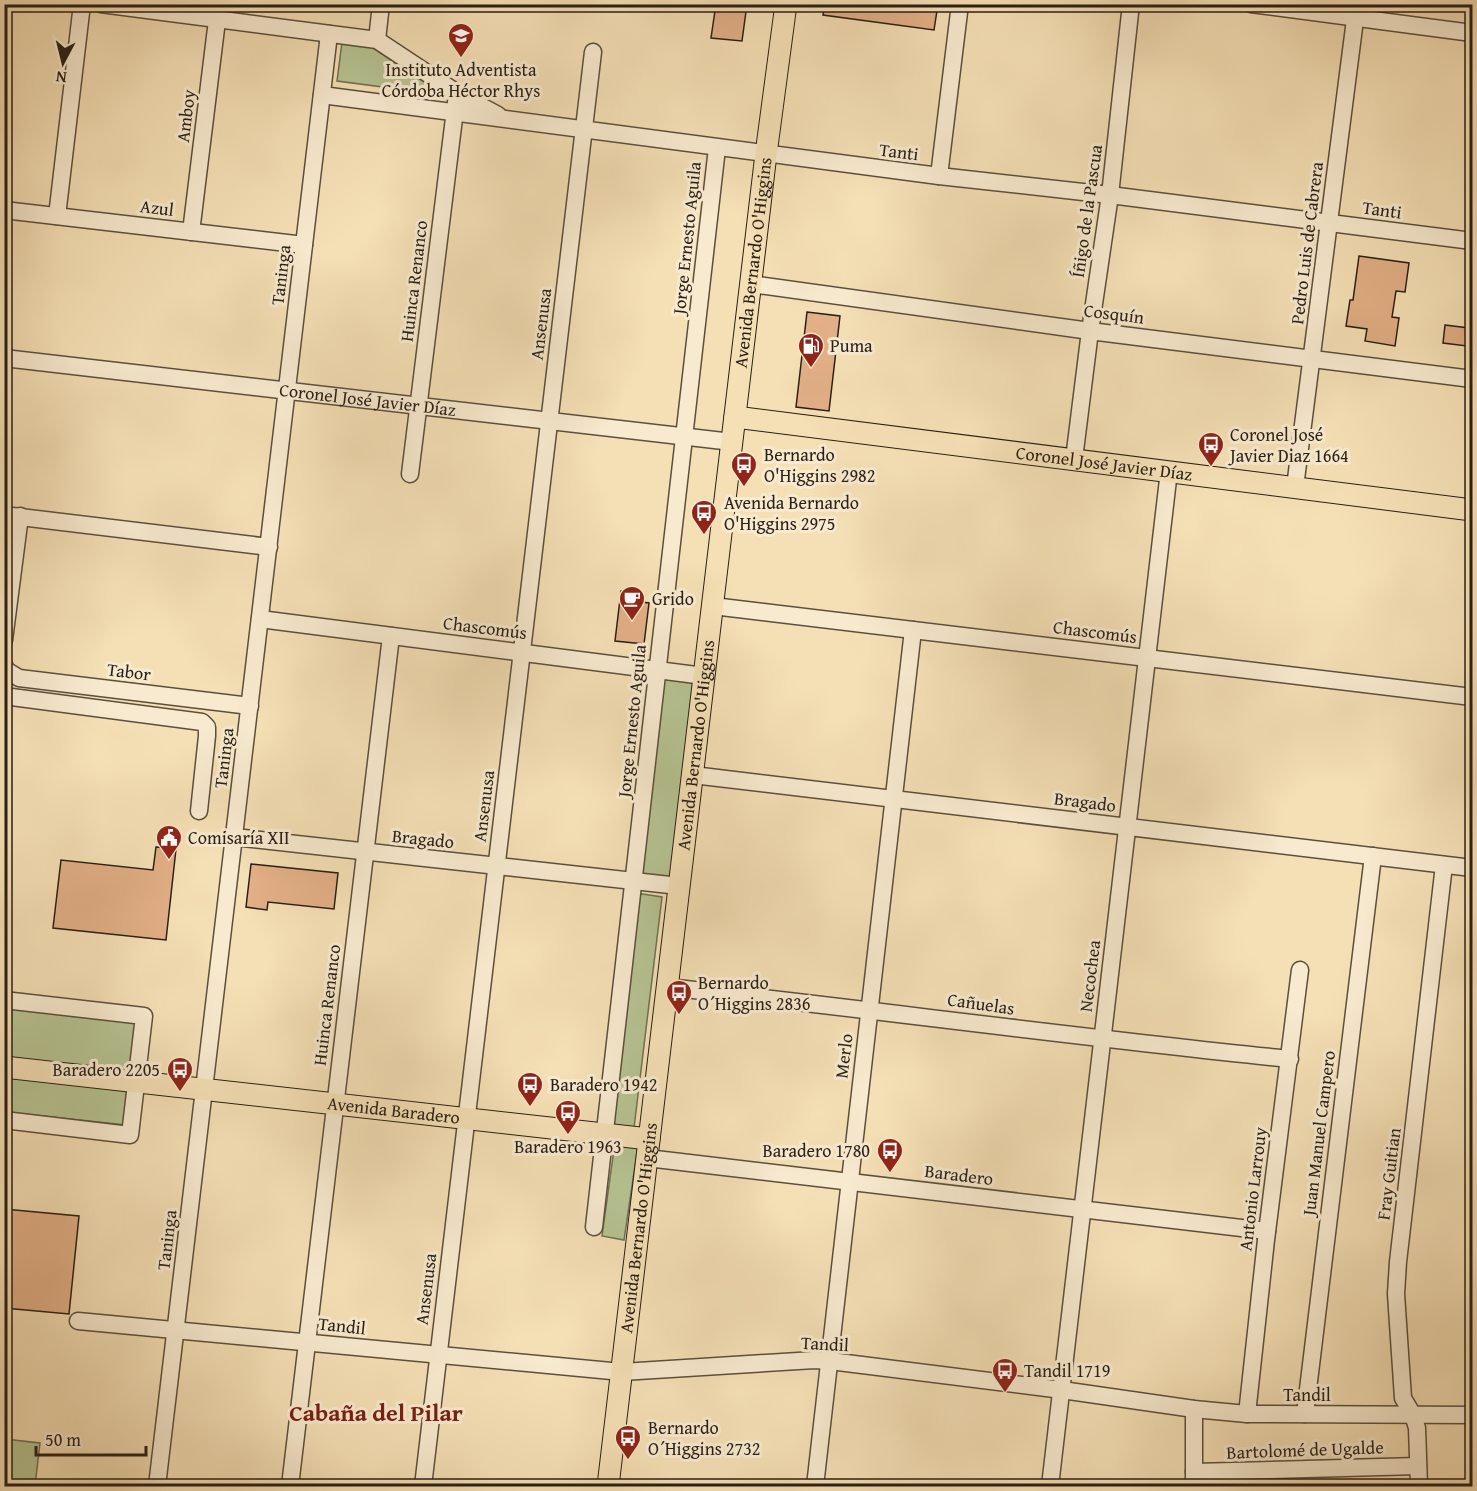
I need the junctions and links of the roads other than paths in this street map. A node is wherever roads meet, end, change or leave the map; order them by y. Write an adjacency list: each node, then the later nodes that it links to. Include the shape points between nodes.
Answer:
1 (82, 4): 24 (street)
2 (101, 4): 9 (street)
3 (381, 4): 12 (street)
4 (786, 4): 20 (main road, Avenida Bernardo O'Higgins)
5 (960, 4): 21 (street)
6 (1131, 4): 22 (street, Íñigo de la Pascua)
7 (1251, 4): 8 (street)
8 (1356, 11): 10 (street); 25 (street, Pedro Luis de Cabrera)
9 (218, 12): 11 (street); 26 (street, Amboy)
10 (1473, 33)
11 (329, 34): 12 (street); 15 (street, Taninga)
12 (377, 40): 14 (street)
13 (593, 52): 18 (street, Ansenusa)
14 (457, 93): 16 (street, Huinca Renanco); 17 (street)
15 (322, 95): 16 (street, Tanti); 28 (street, Taninga)
16 (454, 113): 17 (street, Tanti); 35 (street, Huinca Renanco)
17 (510, 121): 18 (street, Tanti)
18 (583, 130): 19 (street, Tanti); 37 (street, Ansenusa)
19 (717, 148): 20 (street, Tanti); 38 (street, Jorge Ernesto Aguila)
20 (766, 154): 21 (street, Tanti); 29 (main road, Avenida Bernardo O'Higgins)
21 (939, 176): 22 (street, Tanti)
22 (1110, 195): 25 (street, Tanti); 30 (street, Íñigo de la Pascua)
23 (4, 210): 24 (street, Azul)
24 (57, 216): 26 (street, Azul)
25 (1329, 222): 27 (street, Tanti); 32 (street, Pedro Luis de Cabrera)
26 (191, 232): 28 (street, Azul)
27 (1473, 241)
28 (304, 245): 34 (street, Taninga)
29 (751, 284): 30 (street, Cosquín); 36 (main road, Avenida Bernardo O'Higgins)
30 (1090, 330): 32 (street, Cosquín); 40 (street, Íñigo de la Pascua)
31 (4, 358): 34 (street, Coronel José Javier Díaz)
32 (1311, 359): 33 (street, Cosquín); 43 (street, Pedro Luis de Cabrera)
33 (1473, 379)
34 (287, 391): 35 (street, Coronel José Javier Díaz); 46 (street, Taninga)
35 (419, 406): 37 (street, Coronel José Javier Díaz); 42 (street, Huinca Renanco)
36 (735, 417): 39 (main road, Avenida Bernardo O'Higgins); 40 (main road, Coronel José Javier Díaz)
37 (549, 421): 38 (street, Coronel José Javier Díaz); 52 (street, Ansenusa)
38 (684, 437): 39 (street, Coronel José Javier Díaz); 55 (street, Jorge Ernesto Aguila)
39 (732, 442): 47 (main road, Avenida Bernardo O'Higgins)
40 (1074, 459): 41 (main road, Coronel José Javier Díaz)
41 (1169, 471): 43 (main road, Coronel José Javier Díaz); 53 (street, Necochea)
42 (410, 474)
43 (1295, 487): 44 (main road, Coronel José Javier Díaz)
44 (1473, 510)
45 (12, 515): 46 (street); 51 (street)
46 (269, 547): 48 (street, Taninga)
47 (712, 606): 49 (street, Chascomús); 56 (main road, Avenida Bernardo O'Higgins)
48 (260, 619): 50 (street, Chascomús); 61 (street, Taninga)
49 (913, 630): 53 (street, Chascomús); 63 (street, Merlo)
50 (391, 636): 52 (street, Chascomús); 67 (street, Huinca Renanco)
51 (4, 640)
52 (522, 652): 55 (street, Chascomús); 70 (street, Ansenusa)
53 (1147, 658): 59 (street, Chascomús); 65 (street, Necochea)
54 (5, 667): 57 (street, Tabor, via 19,678)
55 (658, 669): 56 (street, Chascomús); 72 (street, Jorge Ernesto Aguila)
56 (704, 676): 62 (main road, Avenida Bernardo O'Higgins)
57 (82, 686): 60 (street); 61 (street, Tabor)
58 (4, 696): 60 (street)
59 (1473, 697)
60 (81, 705): 64 (street, via 202,722 207,727)
61 (250, 706): 66 (street, Taninga)
62 (693, 775): 63 (street, Bragado); 73 (main road, Avenida Bernardo O'Higgins)
63 (894, 799): 65 (street, Bragado); 77 (street, Merlo)
64 (199, 812)
65 (1127, 827): 68 (street, Bragado); 78 (street, Necochea)
66 (234, 837): 67 (street, Bragado); 82 (street, Taninga)
67 (365, 852): 70 (street, Bragado); 83 (street, Huinca Renanco)
68 (1373, 856): 69 (street, Bragado); 101 (street, Juan Manuel Campero)
69 (1444, 865): 71 (street, Bragado); 102 (street, Fray Guitian, via 1396,1294 1402,1398)
70 (496, 866): 72 (street, Bragado); 84 (street, Ansenusa)
71 (1473, 868)
72 (634, 882): 73 (street, Bragado); 86 (street, Jorge Ernesto Aguila)
73 (680, 886): 75 (main road, Avenida Bernardo O'Higgins)
74 (1300, 970): 79 (street, Antonio Larrouy)
75 (668, 987): 77 (street, Cañuelas); 87 (main road, Avenida Bernardo O'Higgins)
76 (4, 1000): 81 (street, via 144,1016)
77 (869, 1009): 78 (street, Cañuelas); 88 (street, Merlo)
78 (1102, 1040): 79 (street, Cañuelas); 89 (street, Necochea)
79 (1290, 1059): 91 (street, Antonio Larrouy)
80 (4, 1067): 81 (main road, Avenida Baradero)
81 (136, 1082): 82 (main road, Avenida Baradero); 85 (street, via 130,1135)
82 (204, 1089): 83 (main road, Avenida Baradero); 93 (street, Taninga)
83 (334, 1104): 84 (main road, Avenida Baradero); 94 (street, Huinca Renanco)
84 (466, 1119): 86 (main road, Avenida Baradero); 95 (street, Ansenusa)
85 (4, 1120)
86 (605, 1132): 87 (main road, Avenida Baradero); 90 (street, Jorge Ernesto Aguila)
87 (648, 1148): 88 (street, Baradero); 97 (main road, Avenida Bernardo O'Higgins)
88 (849, 1182): 89 (street, Baradero); 96 (street, Merlo)
89 (1082, 1209): 91 (street, Baradero); 98 (street, Necochea)
90 (594, 1227)
91 (1267, 1231): 100 (street, Antonio Larrouy)
92 (78, 1321): 93 (street, Tandil)
93 (176, 1330): 94 (street, Tandil); 106 (street, Taninga)
94 (307, 1342): 95 (street, Tandil); 107 (street, Huinca Renanco)
95 (438, 1355): 97 (street, Tandil); 108 (street, Ansenusa)
96 (830, 1361): 97 (street, Tandil); 98 (street, Tandil); 110 (street, Merlo)
97 (622, 1372): 109 (main road, Avenida Bernardo O'Higgins)
98 (1062, 1390): 99 (street, Tandil); 111 (street, Necochea)
99 (1194, 1409): 100 (street, Tandil); 105 (street)
100 (1247, 1414): 101 (street, Tandil)
101 (1305, 1414): 102 (street, Tandil)
102 (1413, 1415): 103 (street, Tandil); 104 (street, Fray Guitian)
103 (1473, 1415)
104 (1418, 1466): 105 (street, Bartolomé de Ugalde); 112 (street, Fray Guitian)
105 (1194, 1479)
106 (157, 1486)
107 (290, 1486)
108 (423, 1486)
109 (608, 1486)
110 (815, 1486)
111 (1050, 1486)
112 (1419, 1486)

